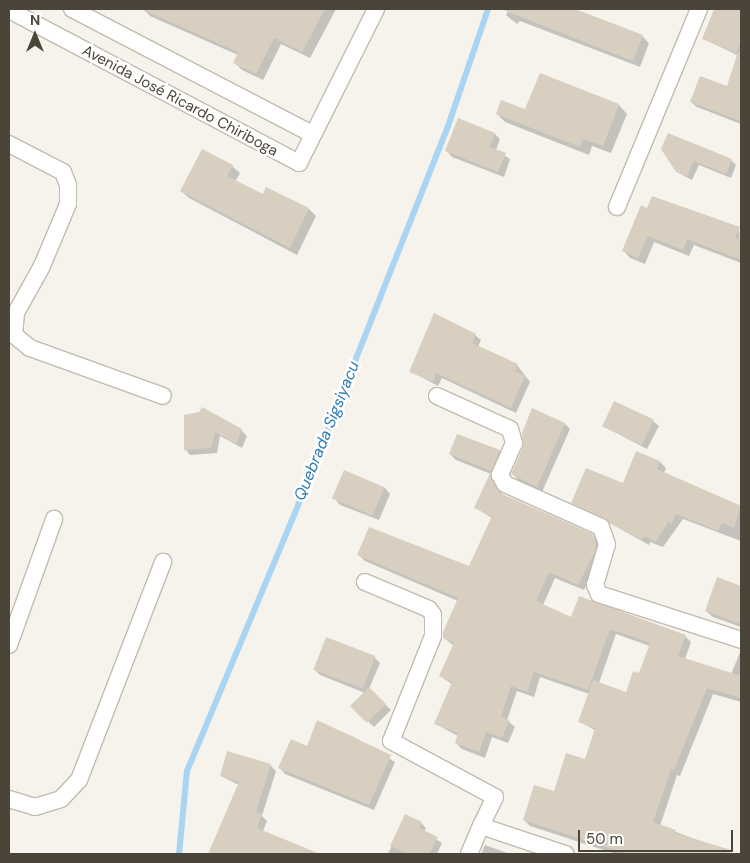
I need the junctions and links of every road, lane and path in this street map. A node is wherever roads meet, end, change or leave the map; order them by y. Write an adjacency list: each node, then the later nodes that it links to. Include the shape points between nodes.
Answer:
1 (72, 9): 5 (street, Avenida José Ricardo Chiriboga)
2 (376, 9): 5 (street)
3 (699, 9): 7 (street)
4 (9, 10): 5 (street, Avenida José Ricardo Chiriboga, via 299,163)
5 (312, 134)
6 (9, 144): 8 (street, via 63,172 68,185 68,204 42,266 16,313 14,335 30,348)
7 (617, 207)
8 (163, 396)
9 (437, 396): 13 (street, via 510,429 514,443 500,475 505,484 601,527 606,544 595,585 599,594)
10 (54, 519): 14 (street)
11 (163, 562): 15 (street, via 79,780 61,799 35,807)
12 (365, 582): 16 (street, via 429,609 433,615 433,636 391,741 495,797)
13 (741, 640)
14 (9, 646)
15 (9, 799)
16 (482, 826): 17 (street); 18 (street)
17 (469, 854)
18 (565, 854)

